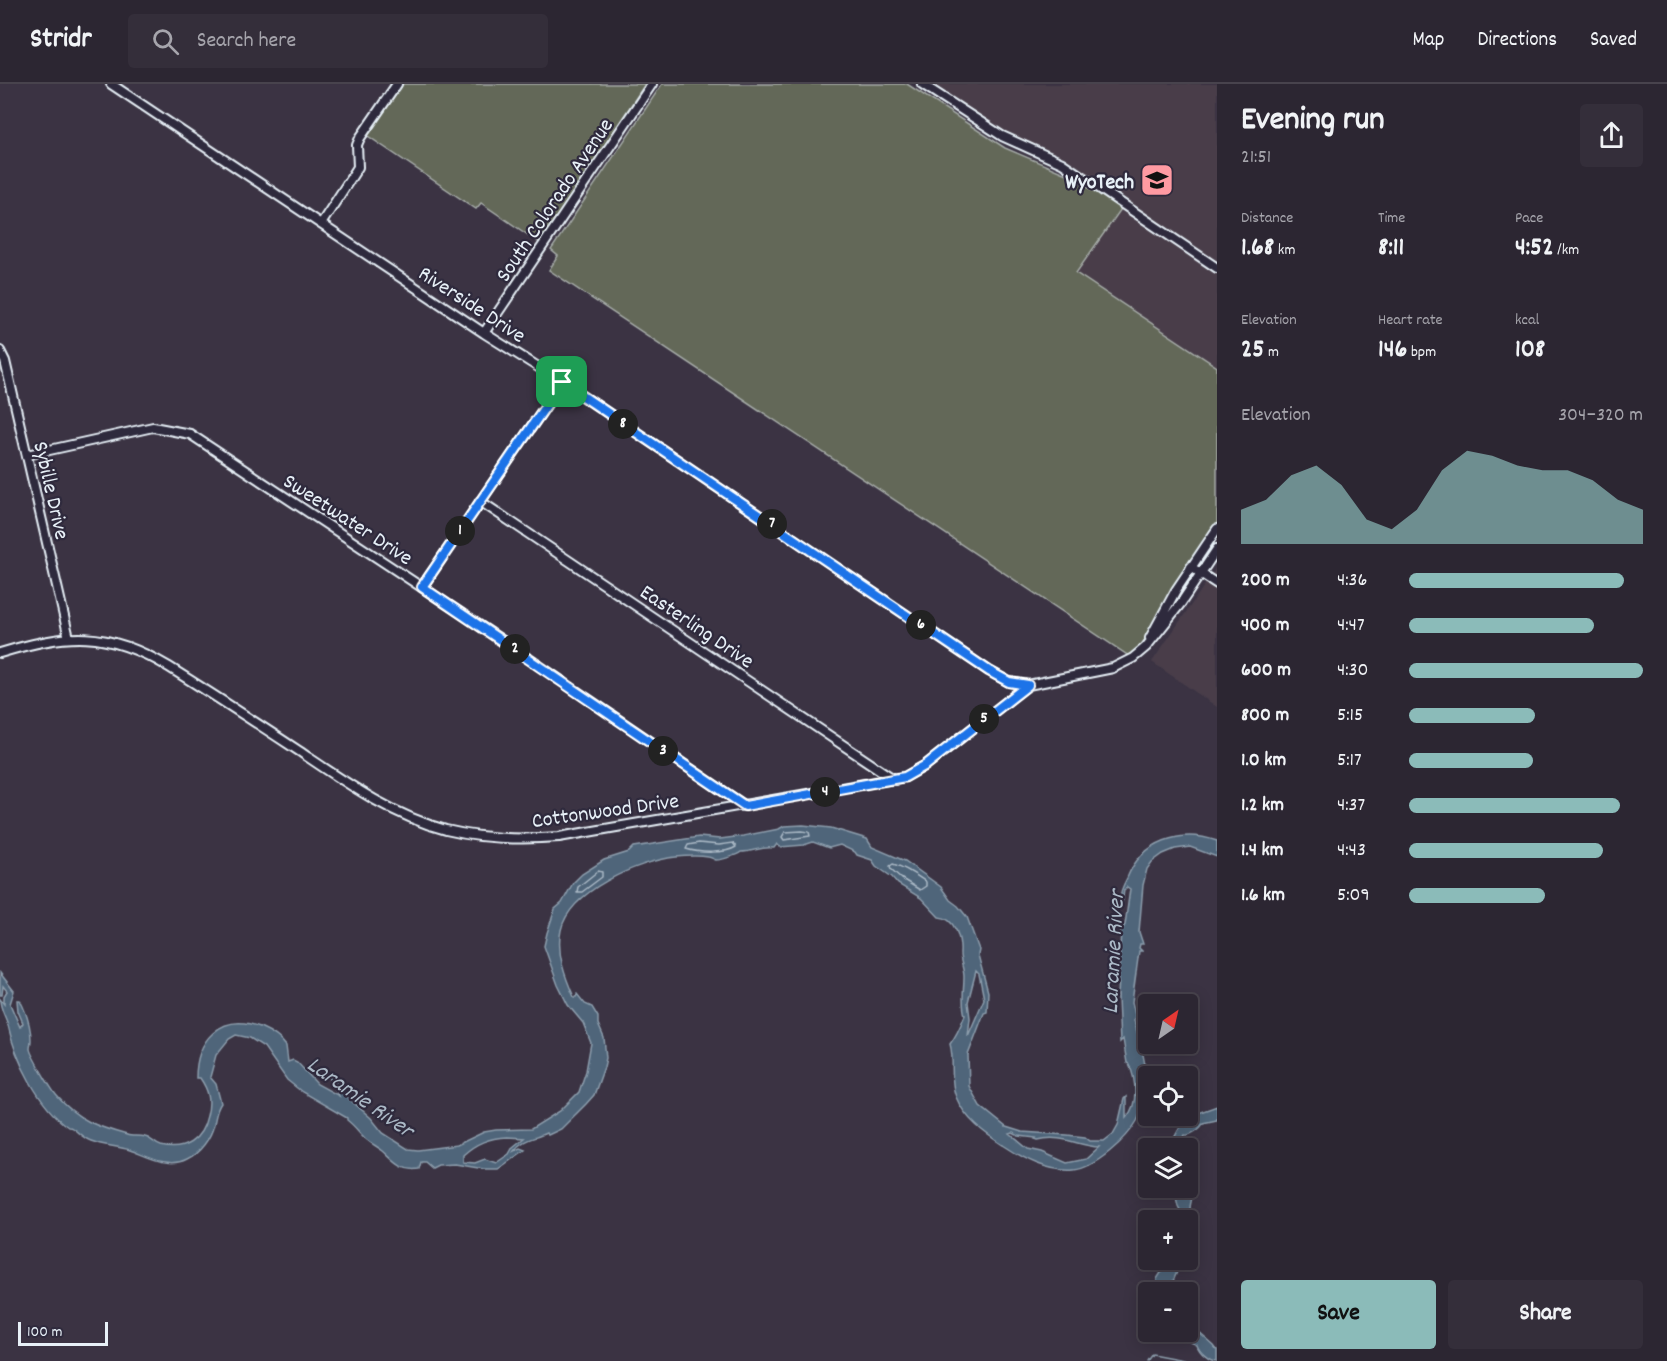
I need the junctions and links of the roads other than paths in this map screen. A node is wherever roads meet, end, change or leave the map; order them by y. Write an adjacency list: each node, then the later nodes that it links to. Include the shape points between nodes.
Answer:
1 (111, 84): 5 (street, Riverside Drive)
2 (397, 84): 5 (street, via 360,138 358,167)
3 (922, 84): 6 (street, via 1002,136 1062,163)
4 (649, 85): 7 (street, South Colorado Avenue)
5 (321, 224): 7 (street, Riverside Drive)
6 (1217, 267)
7 (484, 333): 9 (street, Riverside Drive)
8 (0, 351): 10 (street, Sybille Drive)
9 (562, 382): 11 (street); 21 (street, Riverside Drive, via 989,671 1009,682)
10 (27, 455): 17 (street, Sweetwater Drive, via 153,427 190,434); 18 (street, Sybille Drive)
11 (480, 501): 17 (street); 22 (street, Easterling Drive)
12 (1217, 529): 14 (street)
13 (1217, 549): 15 (street)
14 (1191, 567): 15 (street); 19 (street)
15 (1201, 573): 16 (street); 19 (street)
16 (1217, 584)
17 (422, 587): 23 (street, Sweetwater Drive)
18 (69, 638): 20 (street, Cottonwood Drive); 23 (street, Cottonwood Drive, via 107,640 150,656 378,802 419,821 454,831 512,839 559,837)
19 (1149, 642): 21 (street, Cottonwood Drive, via 1124,664)
20 (0, 653)
21 (1028, 685): 22 (street, Cottonwood Drive, via 926,765)
22 (895, 780): 23 (street, Cottonwood Drive)
23 (745, 806)

